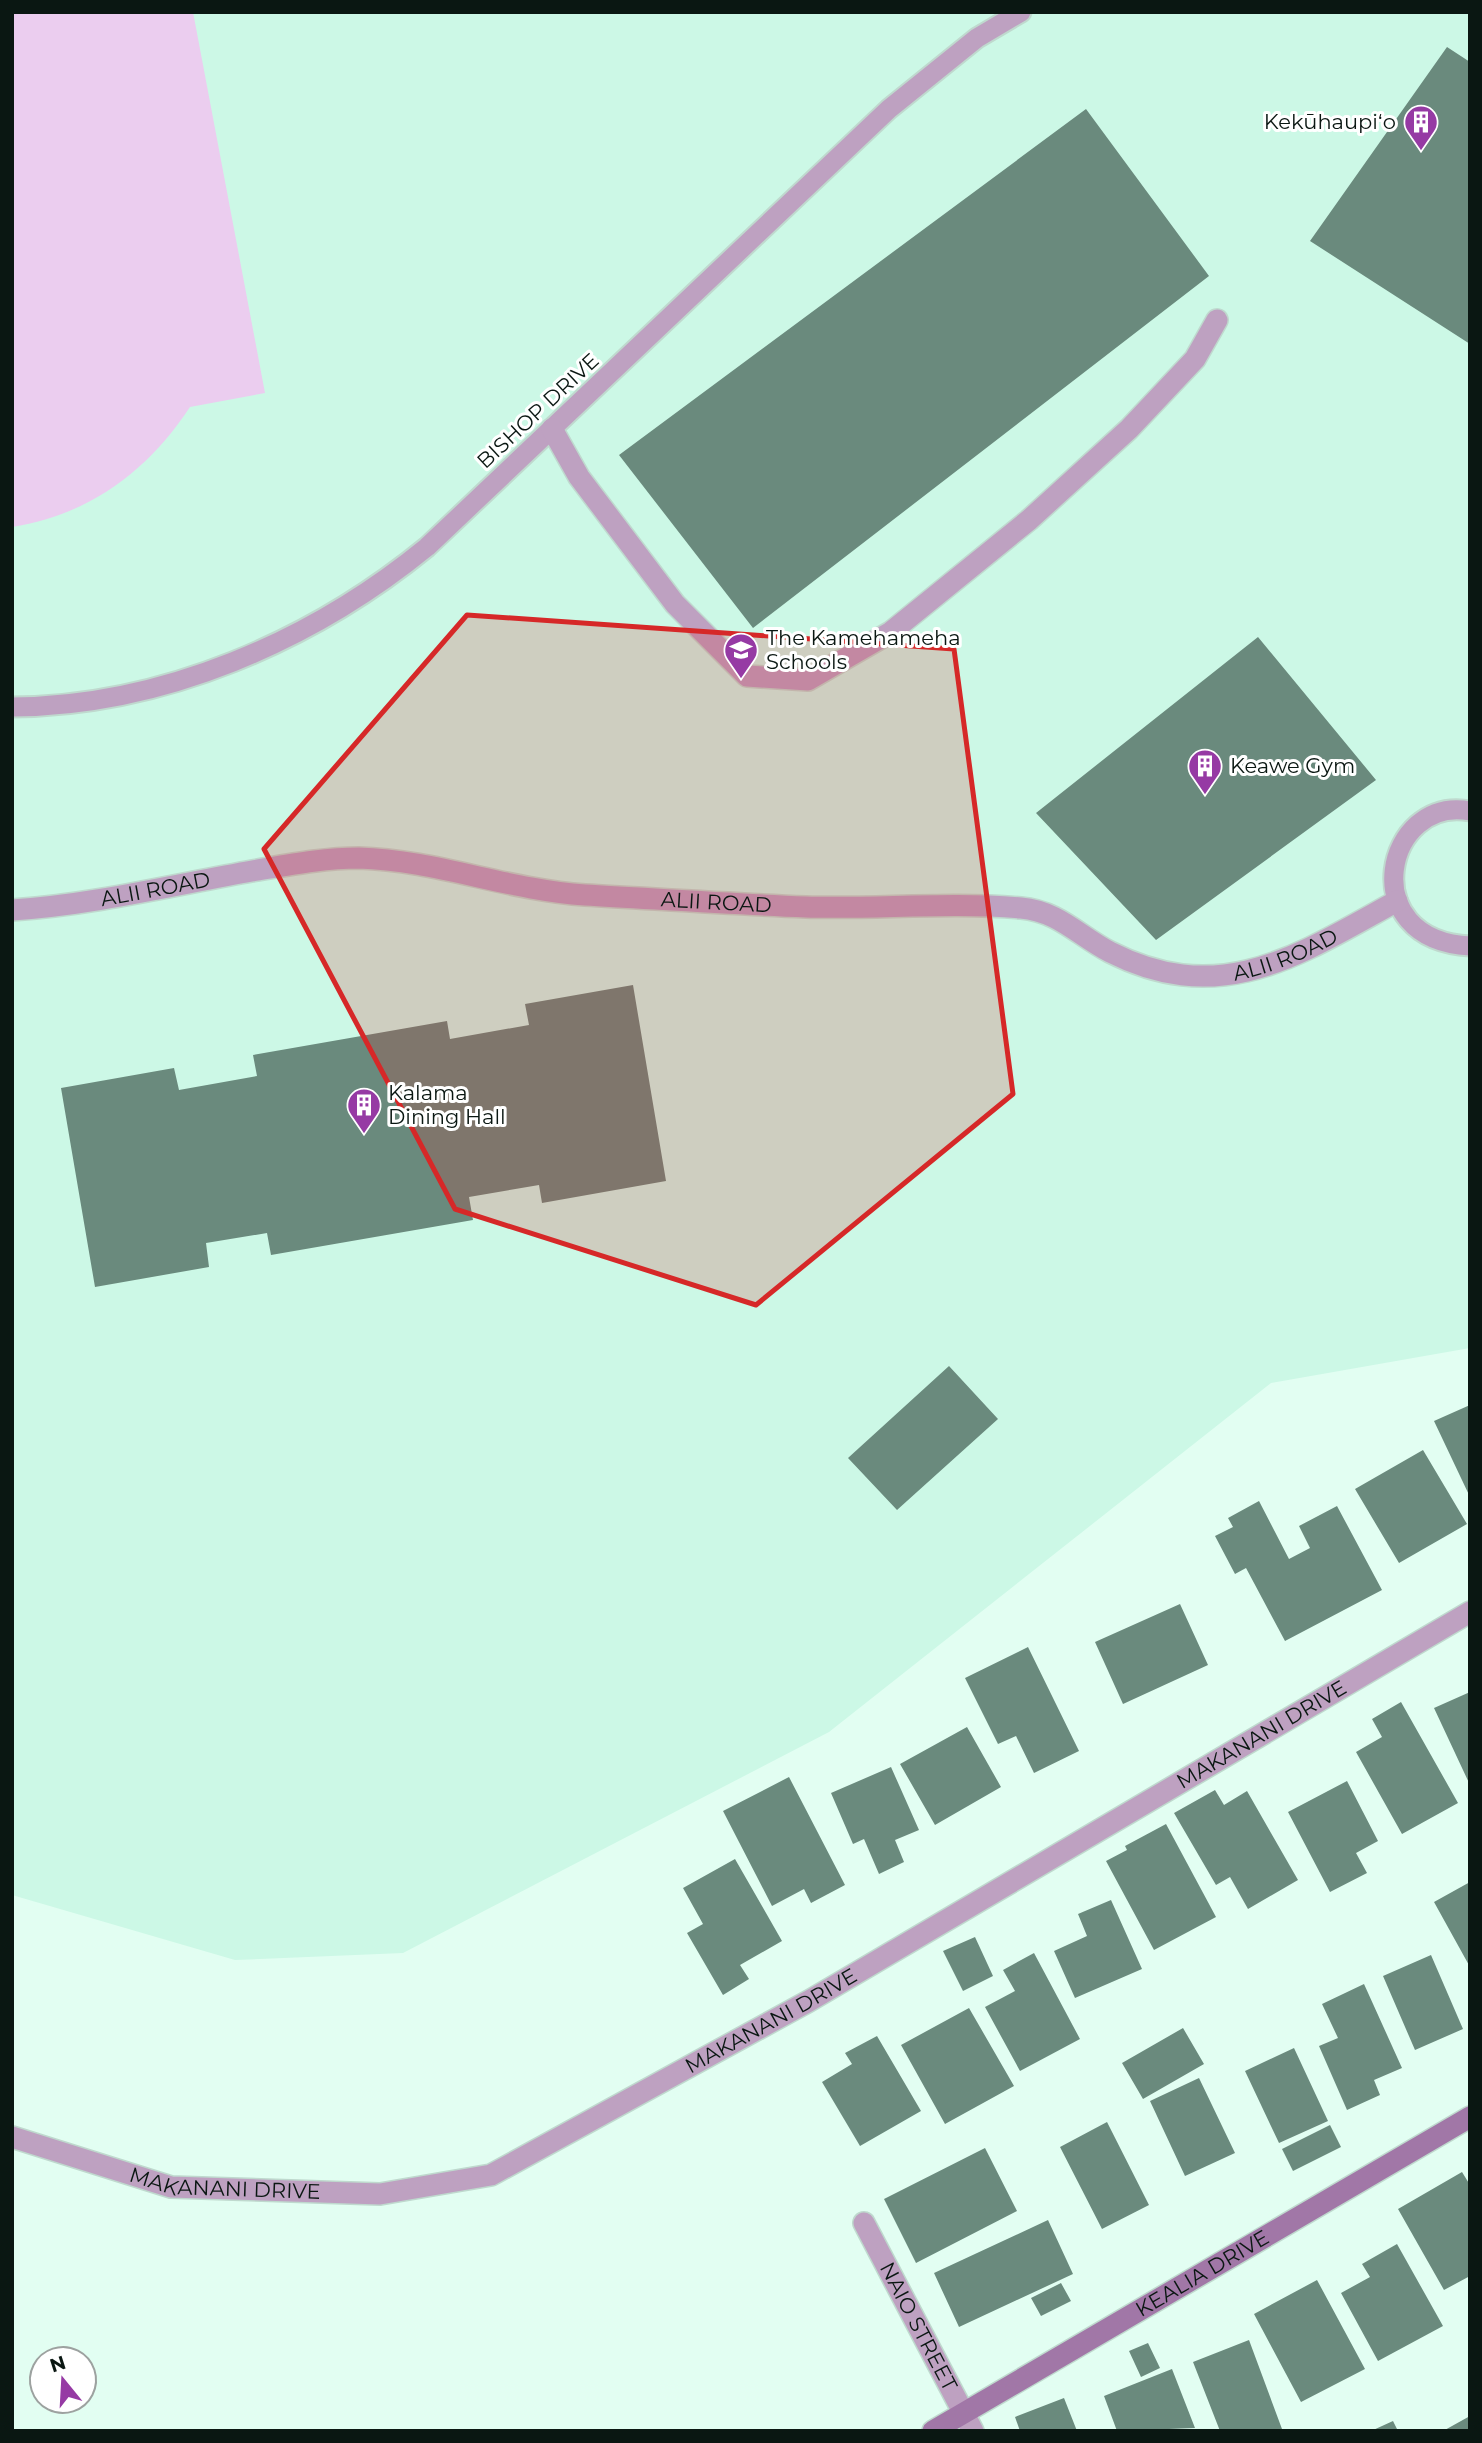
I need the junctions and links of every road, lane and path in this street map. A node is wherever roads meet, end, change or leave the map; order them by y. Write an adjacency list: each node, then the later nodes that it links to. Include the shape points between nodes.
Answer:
1 (1021, 12): 3 (lane, BISHOP DRIVE, via 977,38 889,109)
2 (1216, 320): 3 (street, via 1195,359 1129,429 1029,520 891,632 808,680 747,676 676,604 579,477)
3 (552, 429): 4 (lane, BISHOP DRIVE, via 397,572 310,626 271,646 187,677 103,697)
4 (12, 707)
5 (1470, 810): 6 (lane, via 1441,812 1406,837 1392,878)
6 (1397, 901): 7 (street, ALII ROAD, via 1266,968 1196,975 1168,972 1109,951 1065,921 1023,908 806,906 582,894 505,885 381,859 308,862); 8 (lane, via 1407,920 1425,936 1447,945)
7 (12, 910)
8 (1470, 946)
9 (1470, 1612): 11 (street, MAKANANI DRIVE, via 809,2001 491,2175 380,2194 171,2187)
10 (1470, 2117): 13 (street, KEALIA DRIVE)
11 (12, 2137)
12 (864, 2223): 13 (street, NAIO STREET)
13 (969, 2422): 14 (street, KEALIA DRIVE)
14 (933, 2431)

